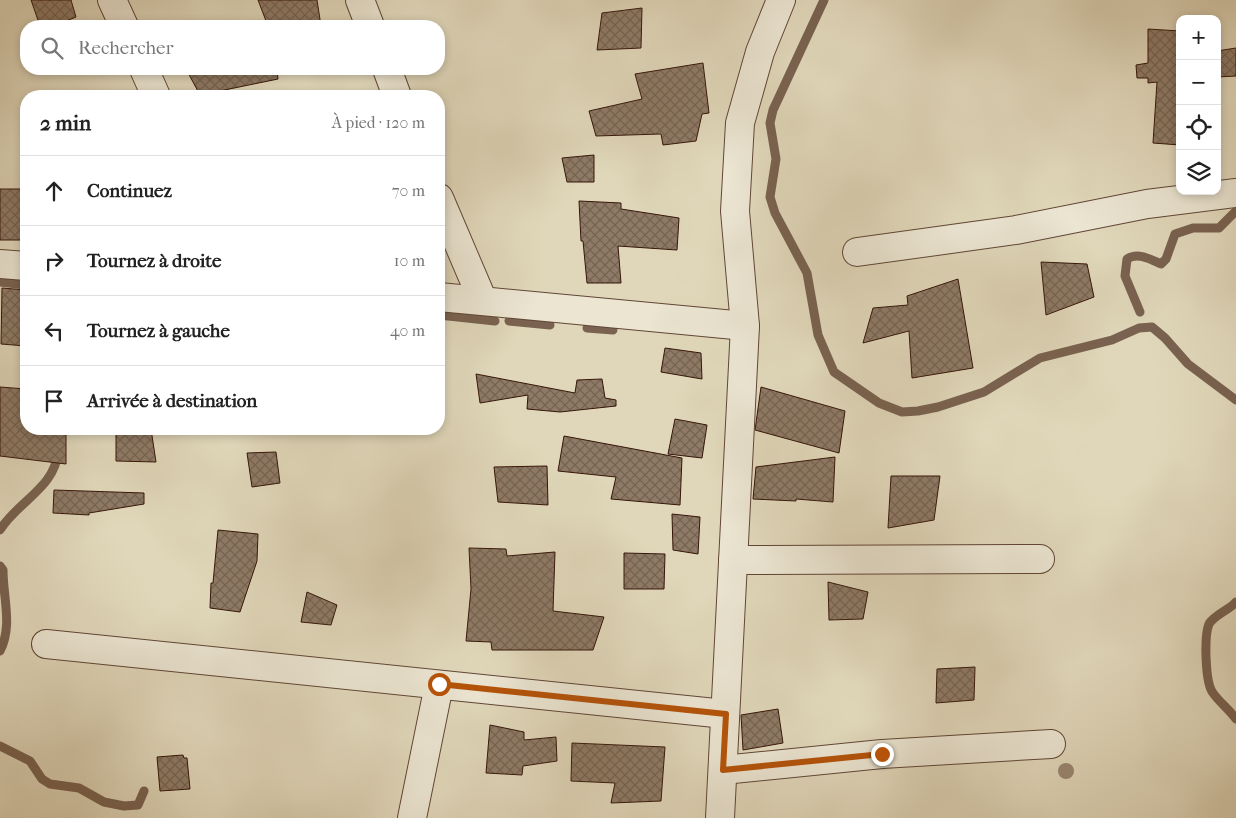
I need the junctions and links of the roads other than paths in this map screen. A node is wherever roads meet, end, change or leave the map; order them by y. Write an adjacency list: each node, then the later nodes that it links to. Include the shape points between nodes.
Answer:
1 (112, 0): 4 (street)
2 (360, 0): 5 (street)
3 (782, 0): 17 (street, via 760,52 740,123 735,211)
4 (121, 20)
5 (368, 20)
6 (147, 75): 8 (street)
7 (389, 75): 9 (street)
8 (153, 90)
9 (395, 90)
10 (1236, 193): 12 (street, via 1147,204 1016,230)
11 (445, 212): 16 (street)
12 (856, 252)
13 (0, 264): 14 (street)
14 (20, 266)
15 (445, 298): 16 (street)
16 (483, 301): 17 (street)
17 (746, 326): 19 (street)
18 (1040, 559): 19 (street)
19 (733, 560): 22 (street)
20 (46, 644): 21 (street)
21 (439, 684): 22 (street); 25 (street)
22 (726, 714): 24 (street)
23 (1051, 744): 24 (street, via 882,754)
24 (723, 770): 26 (street)
25 (412, 818)
26 (720, 818)

